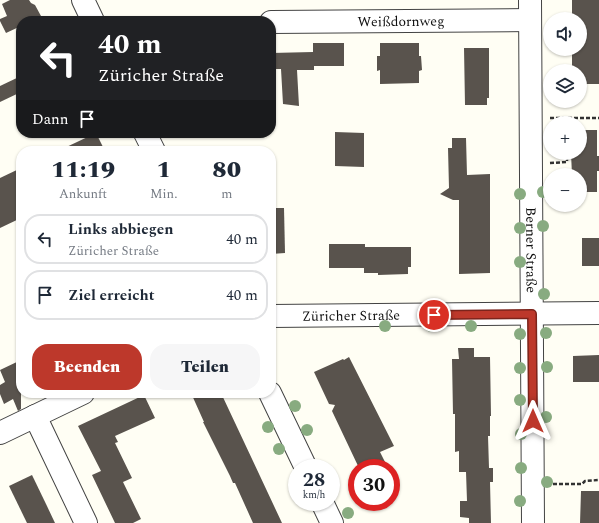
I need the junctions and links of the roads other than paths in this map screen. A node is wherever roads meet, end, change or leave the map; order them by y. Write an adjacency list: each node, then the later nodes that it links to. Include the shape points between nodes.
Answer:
1 (83, 0): 3 (street)
2 (530, 10): 4 (street, Weißdornweg); 5 (street, Berner Straße)
3 (91, 16)
4 (276, 22)
5 (532, 314): 6 (street, Züricher Straße); 7 (street, Züricher Straße); 16 (street, Berner Straße)
6 (599, 314)
7 (276, 316)
8 (73, 398): 10 (street)
9 (272, 398): 12 (street)
10 (35, 416): 11 (street); 14 (street)
11 (0, 433)
12 (302, 459)
13 (326, 511): 15 (street)
14 (86, 523)
15 (332, 523)
16 (533, 523)

